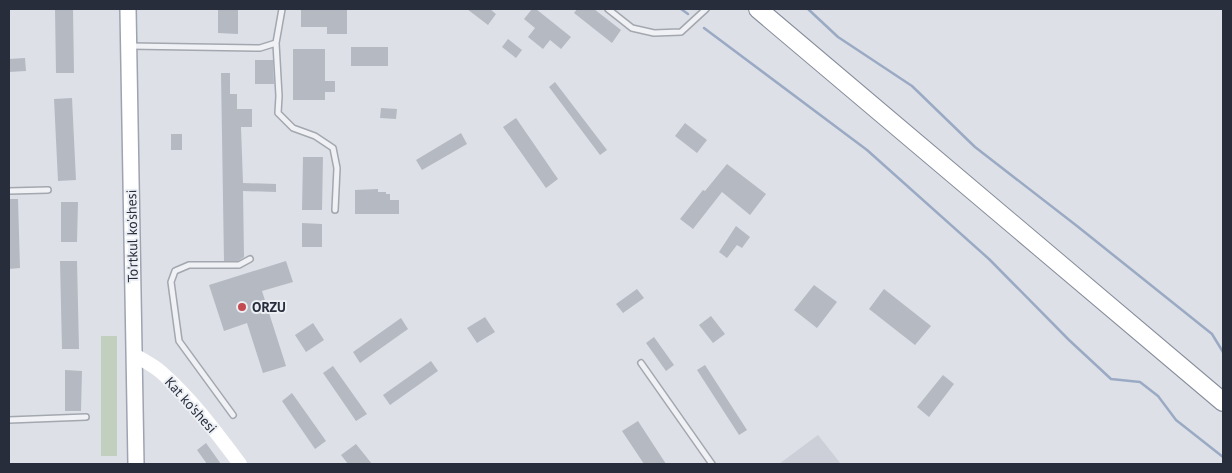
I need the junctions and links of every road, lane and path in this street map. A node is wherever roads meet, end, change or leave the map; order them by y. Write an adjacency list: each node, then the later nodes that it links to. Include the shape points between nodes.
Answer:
1 (128, 9): 7 (main road, To'rtkul ko'shesi)
2 (282, 9): 6 (lane)
3 (608, 9): 4 (lane, via 632,28 654,33 681,32)
4 (706, 9)
5 (758, 9): 14 (highway)
6 (276, 43): 7 (lane, via 260,48); 10 (lane, via 278,112 293,128 316,136 333,148 337,168)
7 (130, 46): 12 (main road, To'rtkul ko'shesi)
8 (48, 190): 9 (lane)
9 (9, 191)
10 (334, 210)
11 (250, 259): 15 (lane, via 239,265 189,265 175,271 171,282 179,341)
12 (134, 355): 18 (main road, To'rtkul ko'shesi); 19 (street, Kat ko'shesi, via 160,370)
13 (641, 363): 20 (lane)
14 (1223, 402)
15 (233, 415)
16 (86, 417): 17 (lane)
17 (9, 420)
18 (136, 464)
19 (240, 464)
20 (712, 464)

